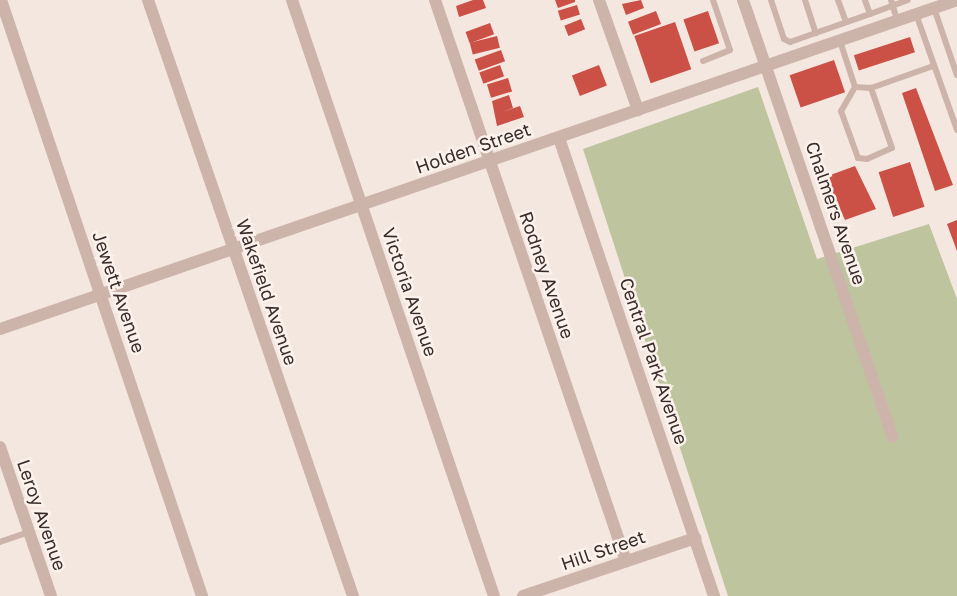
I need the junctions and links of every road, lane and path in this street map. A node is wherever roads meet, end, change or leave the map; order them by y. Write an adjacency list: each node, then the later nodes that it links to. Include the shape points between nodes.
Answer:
1 (1, 0): 35 (street, Jewett Avenue)
2 (148, 0): 34 (street, Wakefield Avenue)
3 (292, 0): 33 (street, Victoria Avenue)
4 (435, 0): 32 (street, Rodney Avenue)
5 (599, 0): 29 (street)
6 (713, 0): 23 (lane, via 730,50)
7 (743, 0): 24 (street, Chalmers Avenue)
8 (771, 0): 21 (lane, via 784,39 790,42)
9 (805, 0): 21 (lane)
10 (838, 0): 19 (lane)
11 (865, 0): 16 (lane)
12 (908, 0): 14 (lane)
13 (957, 0): 15 (street, Holden Street)
14 (892, 3): 16 (lane); 18 (lane)
15 (934, 8): 17 (street, Holden Street); 26 (lane)
16 (870, 14): 19 (lane)
17 (916, 14): 18 (street, Holden Street); 25 (lane)
18 (898, 21): 22 (street, Holden Street)
19 (846, 22): 20 (lane)
20 (825, 30): 21 (lane); 22 (lane)
21 (816, 33)
22 (835, 42): 24 (street, Holden Street); 27 (lane)
23 (703, 60)
24 (767, 66): 29 (street, Holden Street); 37 (street, Chalmers Avenue)
25 (933, 66): 28 (lane); 30 (lane)
26 (957, 75)
27 (855, 87): 28 (lane); 28 (lane, via 842,111 858,158 867,159 891,148)
28 (871, 88)
29 (638, 111): 31 (street, Holden Street)
30 (957, 130)
31 (559, 138): 32 (street, Holden Street); 40 (street, Central Park Avenue)
32 (490, 162): 33 (street, Holden Street); 42 (street, Rodney Avenue)
33 (362, 206): 34 (street, Holden Street); 46 (street, Victoria Avenue)
34 (233, 250): 35 (street, Holden Street); 45 (street, Wakefield Avenue)
35 (101, 296): 36 (street, Holden Street); 44 (street, Jewett Avenue)
36 (0, 329)
37 (893, 437)
38 (0, 447): 39 (street, Leroy Avenue)
39 (29, 532): 41 (lane); 43 (street, Leroy Avenue)
40 (695, 537): 42 (street, Hill Street); 48 (street, Central Park Avenue)
41 (0, 542)
42 (626, 561): 47 (street, Hill Street)
43 (51, 596)
44 (202, 596)
45 (353, 596)
46 (494, 596)
47 (524, 596)
48 (714, 596)

